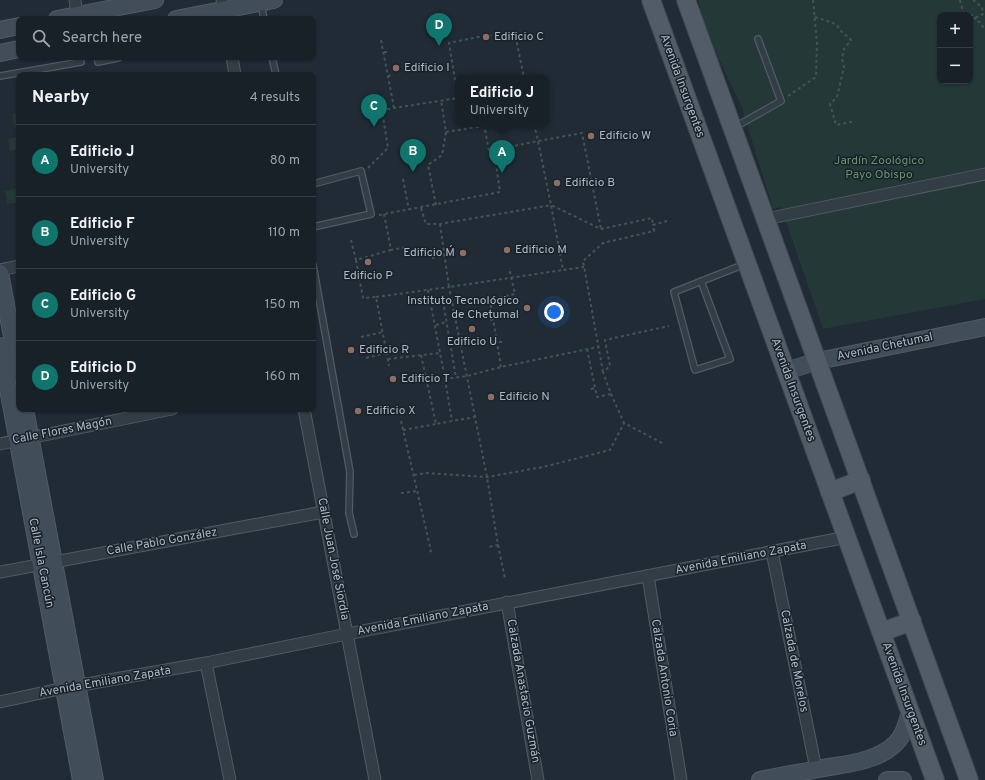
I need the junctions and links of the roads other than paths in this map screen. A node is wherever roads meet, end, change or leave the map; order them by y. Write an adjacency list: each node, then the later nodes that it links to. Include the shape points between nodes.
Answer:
1 (154, 0): 5 (street)
2 (651, 0): 30 (main road, Avenida Insurgentes)
3 (686, 0): 25 (main road)
4 (267, 1): 6 (street); 9 (lane)
5 (76, 8): 7 (street)
6 (224, 10): 8 (street)
7 (62, 16)
8 (192, 16)
9 (264, 16)
10 (16, 27): 11 (street)
11 (0, 30)
12 (758, 39): 25 (lane, via 780,101)
13 (16, 50): 14 (street)
14 (0, 53)
15 (81, 60): 20 (lane, via 81,62)
16 (98, 60): 17 (lane)
17 (108, 60)
18 (232, 60): 21 (street)
19 (273, 60): 22 (lane)
20 (23, 72)
21 (234, 72)
22 (275, 72)
23 (16, 73): 24 (lane)
24 (0, 76)
25 (733, 128): 28 (main road)
26 (985, 174): 28 (street)
27 (316, 183): 29 (lane, via 361,171 371,214)
28 (766, 219): 38 (main road)
29 (316, 226)
30 (747, 263): 33 (lane); 39 (main road, Avenida Insurgentes)
31 (16, 267): 32 (street)
32 (0, 271): 37 (street)
33 (701, 281): 33 (lane, via 674,292 695,370 730,359)
34 (316, 282): 50 (lane, via 350,472 349,513)
35 (985, 327): 38 (street, Avenida Chetumal)
36 (0, 346): 40 (street, Calle Isla Cancún)
37 (16, 358)
38 (818, 361): 39 (street, Avenida Chetumal); 47 (main road)
39 (786, 371): 48 (main road, Avenida Insurgentes)
40 (16, 408)
41 (17, 412): 45 (street, Calle Isla Cancún)
42 (26, 412): 45 (street, Calle Isla Cancún)
43 (157, 412): 45 (street, Calle Flores Magón)
44 (305, 412): 49 (street, Calle Juan José Siordia)
45 (24, 439): 46 (street, Calle Flores Magón); 53 (street, Calle Isla Cancún)
46 (0, 444)
47 (861, 480): 48 (main road); 57 (main road)
48 (830, 492): 51 (main road, Avenida Insurgentes)
49 (323, 512): 53 (street, Calle Pablo González); 59 (street, Calle Juan José Siordia)
50 (354, 534)
51 (847, 537): 52 (street, Avenida Emiliano Zapata); 58 (main road, Avenida Insurgentes)
52 (772, 552): 55 (street, Avenida Emiliano Zapata); 64 (street, Calzada de Morelos)
53 (47, 563): 54 (street, Calle Pablo González); 61 (street, Calle Isla Cancún)
54 (0, 572)
55 (648, 576): 56 (street, Avenida Emiliano Zapata); 70 (street, Calzada Antonio Coria)
56 (507, 602): 59 (street, Avenida Emiliano Zapata); 69 (street, Calzada Anastacio Guzmán)
57 (912, 621): 58 (main road); 75 (main road)
58 (882, 632): 63 (main road, Avenida Insurgentes)
59 (347, 634): 60 (street, Avenida Emiliano Zapata); 68 (street, Calle Juan José Siordia)
60 (206, 663): 61 (street, Avenida Emiliano Zapata); 67 (street)
61 (71, 687): 62 (street, Avenida Emiliano Zapata); 65 (street, Calle Isla Cancún); 66 (street, Calle Isla Cancún)
62 (0, 702)
63 (910, 711): 64 (street, via 896,744 884,752 873,758); 74 (main road, Avenida Insurgentes)
64 (816, 770): 71 (street)
65 (81, 780)
66 (95, 780)
67 (230, 780)
68 (374, 780)
69 (538, 780)
70 (681, 780)
71 (760, 780)
72 (887, 780): 73 (street)
73 (903, 780)
74 (935, 780)
75 (969, 780)

